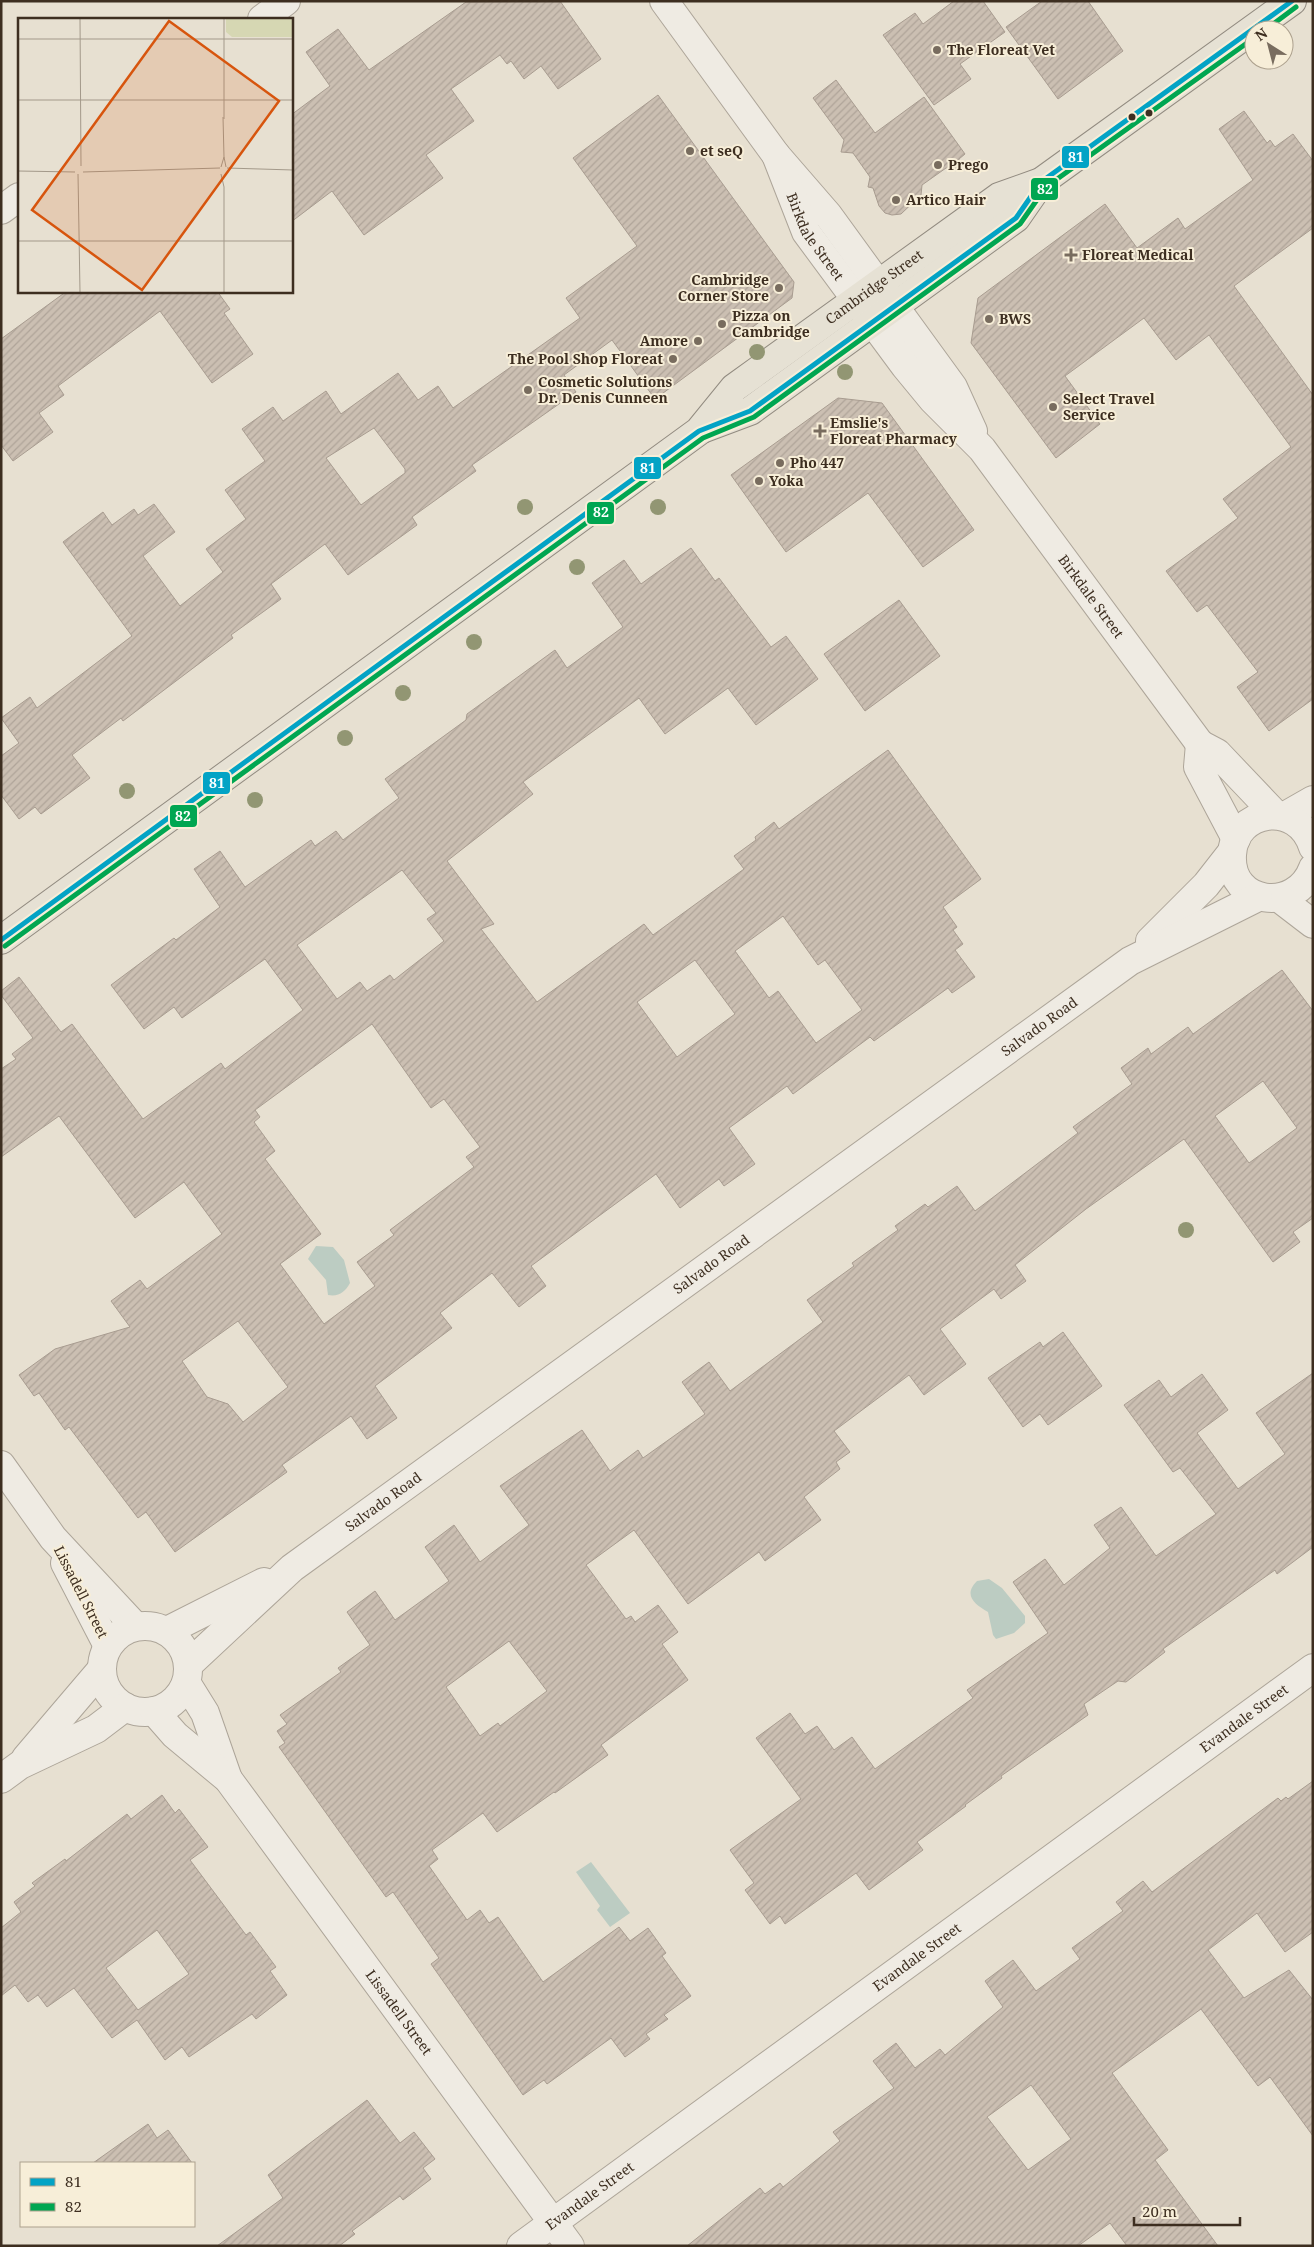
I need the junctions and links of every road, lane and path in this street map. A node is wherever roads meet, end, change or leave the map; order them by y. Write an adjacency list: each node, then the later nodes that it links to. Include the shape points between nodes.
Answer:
1 (286, 1): 4 (street)
2 (664, 1): 5 (street, Birkdale Street)
3 (1292, 1): 6 (main road, Cambridge Street)
4 (263, 18)
5 (776, 155): 9 (street, Birkdale Street, via 828,215); 10 (street, Birkdale Street, via 806,232)
6 (1041, 182): 9 (main road, Cambridge Street, via 999,197); 11 (main road, Cambridge Street, via 1016,218)
7 (18, 198): 8 (street)
8 (1, 210)
9 (878, 284): 10 (main road, Cambridge Street); 11 (street, Birkdale Street)
10 (856, 300): 12 (street, Birkdale Street); 13 (main road, Cambridge Street, via 734,388)
11 (894, 306): 12 (main road, Cambridge Street); 14 (street, Birkdale Street, via 953,387)
12 (872, 322): 13 (main road, Cambridge Street, via 750,411); 14 (street, Birkdale Street, via 933,400)
13 (699, 431): 23 (main road, Cambridge Street)
14 (982, 449): 15 (street, Birkdale Street)
15 (1200, 744): 17 (street, Birkdale Street, via 1217,753); 18 (street, via 1198,767)
16 (1313, 800): 17 (street)
17 (1280, 815): 18 (street, Salvado Road, via 1252,822); 19 (street, Birkdale Street, via 1299,825)
18 (1234, 846): 21 (street, via 1233,869 1239,882); 24 (street, Salvado Road, via 1180,913)
19 (1313, 848)
20 (1313, 868): 21 (street, Salvado Road, via 1297,891)
21 (1269, 897): 22 (street); 24 (street, Salvado Road)
22 (1313, 924)
23 (1, 940)
24 (1130, 961): 27 (street, Salvado Road)
25 (1, 1465): 26 (street, Lissadell Street)
26 (53, 1538): 28 (street, Lissadell Street); 30 (street, Lissadell Street)
27 (292, 1568): 29 (street, Salvado Road); 32 (street, Salvado Road)
28 (135, 1626): 29 (street); 30 (street, via 120,1634)
29 (167, 1631): 32 (street, via 182,1646)
30 (104, 1658): 33 (street, via 104,1685 112,1698); 35 (street)
31 (1313, 1668): 37 (street, Evandale Street)
32 (187, 1674): 34 (street, via 172,1703); 36 (street, Lissadell Street, via 205,1713)
33 (125, 1707): 34 (street, via 140,1712); 35 (street, via 96,1729)
34 (154, 1711): 36 (street, Lissadell Street, via 175,1735)
35 (11, 1772)
36 (228, 1779): 37 (street, Lissadell Street)
37 (553, 2222): 38 (street, Evandale Street); 39 (street, Lissadell Street)
38 (521, 2246)
39 (570, 2246)

